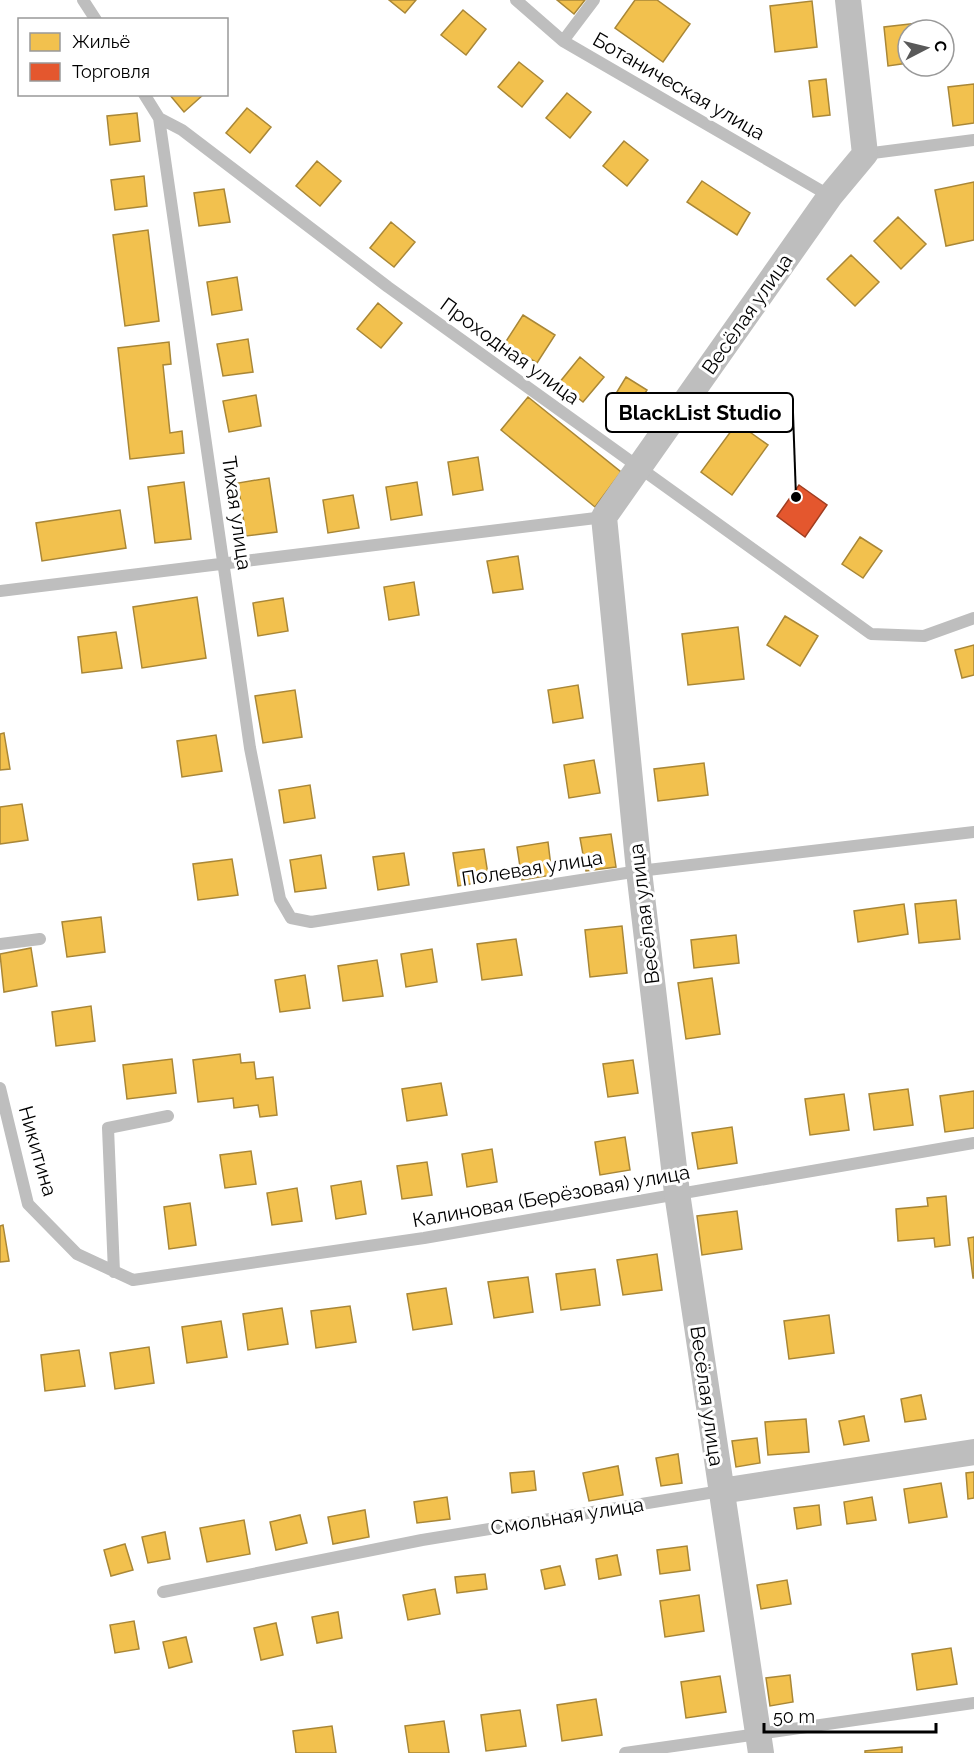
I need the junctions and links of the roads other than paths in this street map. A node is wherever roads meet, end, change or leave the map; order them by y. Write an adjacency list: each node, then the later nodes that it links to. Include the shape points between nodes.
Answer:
1 (83, 0): 5 (lane)
2 (516, 0): 6 (lane, Ботаническая улица)
3 (594, 0): 6 (lane)
4 (848, 0): 10 (street)
5 (95, 18)
6 (563, 41): 11 (lane, Ботаническая улица)
7 (145, 96): 8 (lane, Тихая улица)
8 (159, 118): 12 (lane, Проходная улица, via 182,130 388,287); 14 (lane, Тихая улица)
9 (974, 140): 10 (lane)
10 (865, 154): 11 (street, Весёлая улица)
11 (830, 196): 12 (street, Весёлая улица)
12 (639, 469): 13 (street, Весёлая улица); 16 (lane, Проходная улица, via 871,634 924,636)
13 (604, 517): 14 (lane); 18 (street, Весёлая улица)
14 (225, 562): 15 (lane); 19 (lane, Тихая улица, via 250,748 280,899 291,918)
15 (0, 591)
16 (974, 618)
17 (974, 832): 18 (lane, Полевая улица)
18 (639, 871): 19 (lane, Полевая улица); 25 (street, Весёлая улица)
19 (311, 922)
20 (40, 939): 21 (lane)
21 (0, 944)
22 (0, 1088): 26 (lane, Никитина, via 28,1204 77,1254)
23 (168, 1116): 26 (lane, via 108,1128)
24 (974, 1143): 25 (lane, Калиновая (Берёзовая) улица)
25 (677, 1193): 27 (lane, Калиновая (Берёзовая) улица, via 424,1238); 29 (street, Весёлая улица)
26 (114, 1272): 27 (lane, Никитина)
27 (133, 1280)
28 (974, 1452): 29 (street, Смольная улица)
29 (721, 1491): 30 (lane, Смольная улица, via 422,1540); 32 (street, Весёлая улица)
30 (163, 1592)
31 (974, 1703): 32 (lane)
32 (760, 1744): 33 (lane)
33 (626, 1753)

